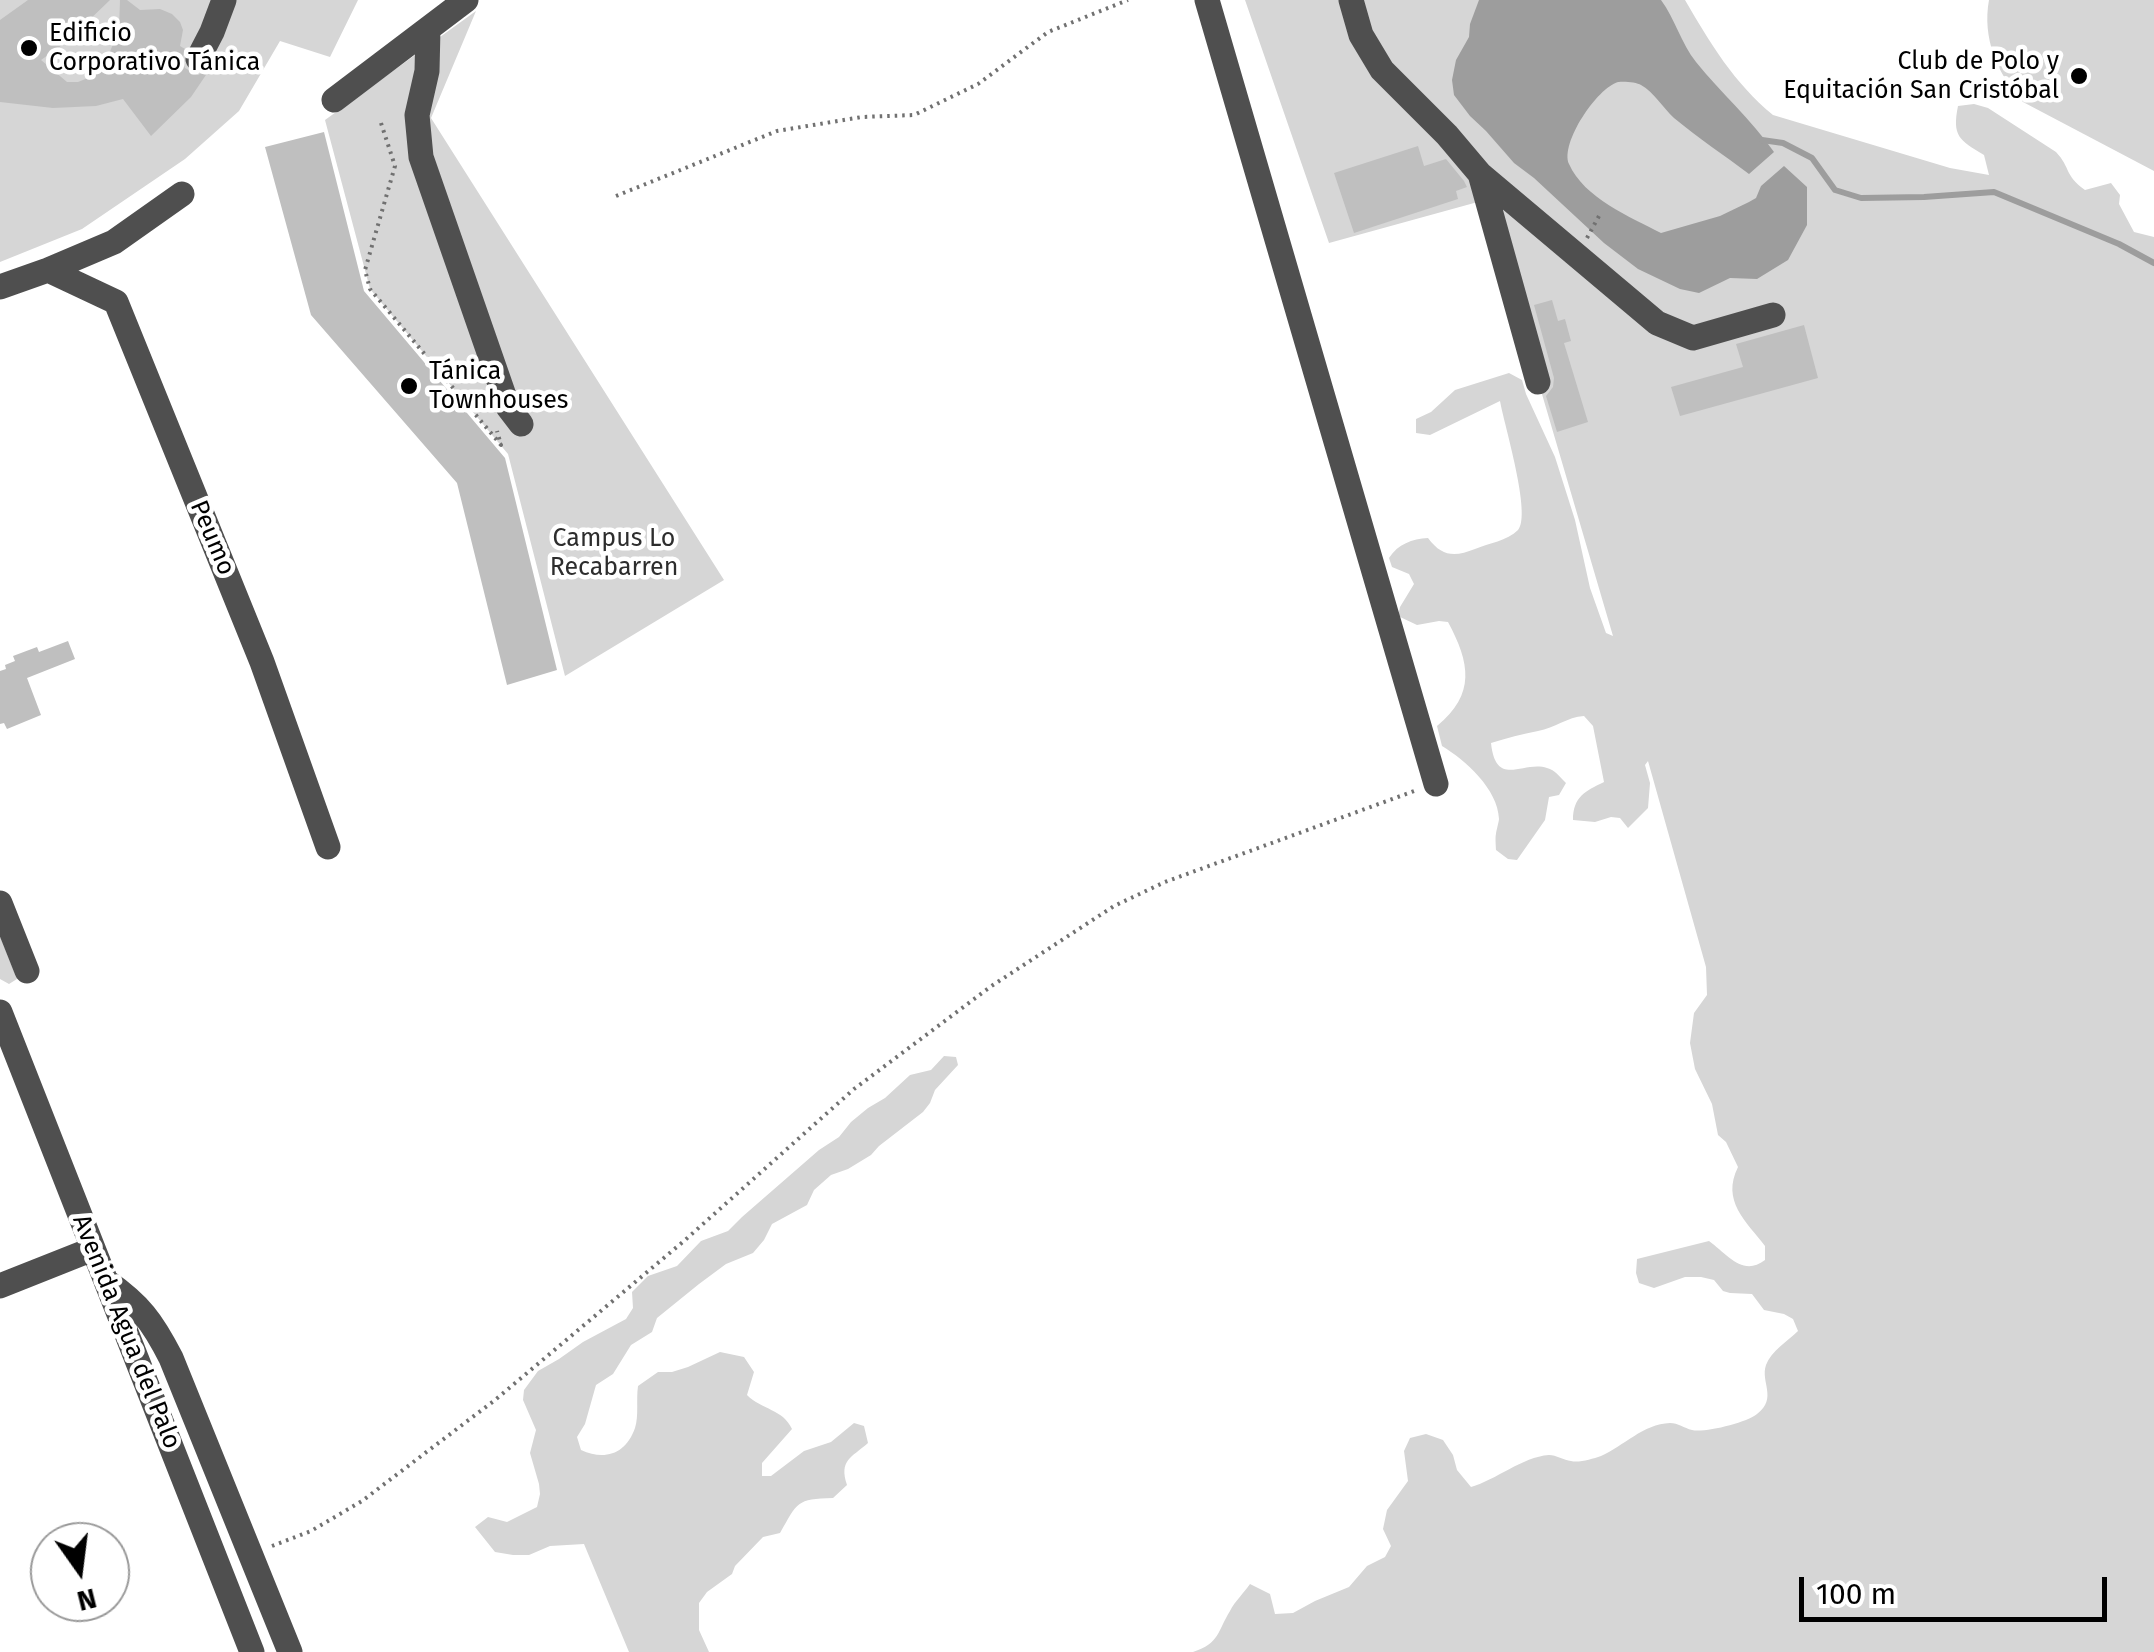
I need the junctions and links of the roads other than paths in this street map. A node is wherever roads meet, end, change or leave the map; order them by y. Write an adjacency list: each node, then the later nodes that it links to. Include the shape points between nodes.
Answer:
1 (224, 0): 6 (street)
2 (466, 0): 5 (street)
3 (1207, 0): 15 (street)
4 (1351, 0): 8 (street, via 1382,70)
5 (428, 29): 7 (street); 14 (street, via 417,114 421,157)
6 (198, 58)
7 (334, 100)
8 (1480, 174): 12 (street, via 1657,323 1694,338); 13 (street)
9 (182, 194): 10 (street, via 114,242)
10 (48, 270): 11 (street); 16 (street, Peumo, via 116,302 262,662)
11 (0, 288)
12 (1773, 315)
13 (1538, 382)
14 (514, 415)
15 (1436, 784)
16 (328, 847)
17 (0, 903): 18 (street)
18 (27, 971)
19 (0, 1012): 20 (street, Avenida Agua del Palo)
20 (93, 1249): 21 (street, Avenida Agua del Palo); 22 (street)
21 (106, 1281): 23 (street, via 152,1322 171,1358); 24 (street, Avenida Agua del Palo)
22 (0, 1286)
23 (278, 1622): 24 (street); 25 (street)
24 (248, 1644)
25 (290, 1652)

